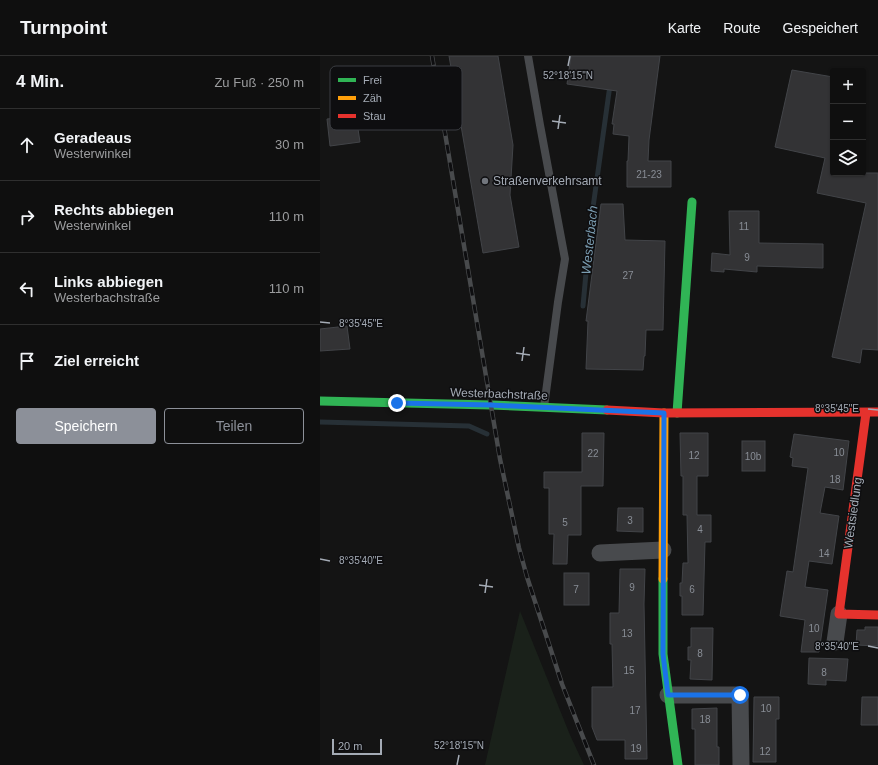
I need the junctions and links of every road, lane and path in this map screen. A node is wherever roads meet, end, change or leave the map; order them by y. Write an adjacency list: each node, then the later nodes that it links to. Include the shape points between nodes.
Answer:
1 (528, 56): 4 (lane, via 565,260)
2 (692, 202): 7 (street)
3 (320, 401): 4 (street, Westerbachstraße)
4 (544, 408): 6 (street, Westerbachstraße)
5 (878, 412): 8 (street, Westerbachstraße)
6 (664, 413): 7 (street, Westerbachstraße); 9 (street)
7 (677, 413): 8 (street, Westerbachstraße)
8 (866, 413): 11 (street, Westsiedlung)
9 (663, 550): 10 (street); 14 (street, via 663,654)
10 (600, 553)
11 (839, 614): 12 (street); 13 (street, Westsiedlung)
12 (878, 615)
13 (835, 642)
14 (668, 695): 15 (street); 16 (street, via 740,695)
15 (678, 765)
16 (741, 765)

